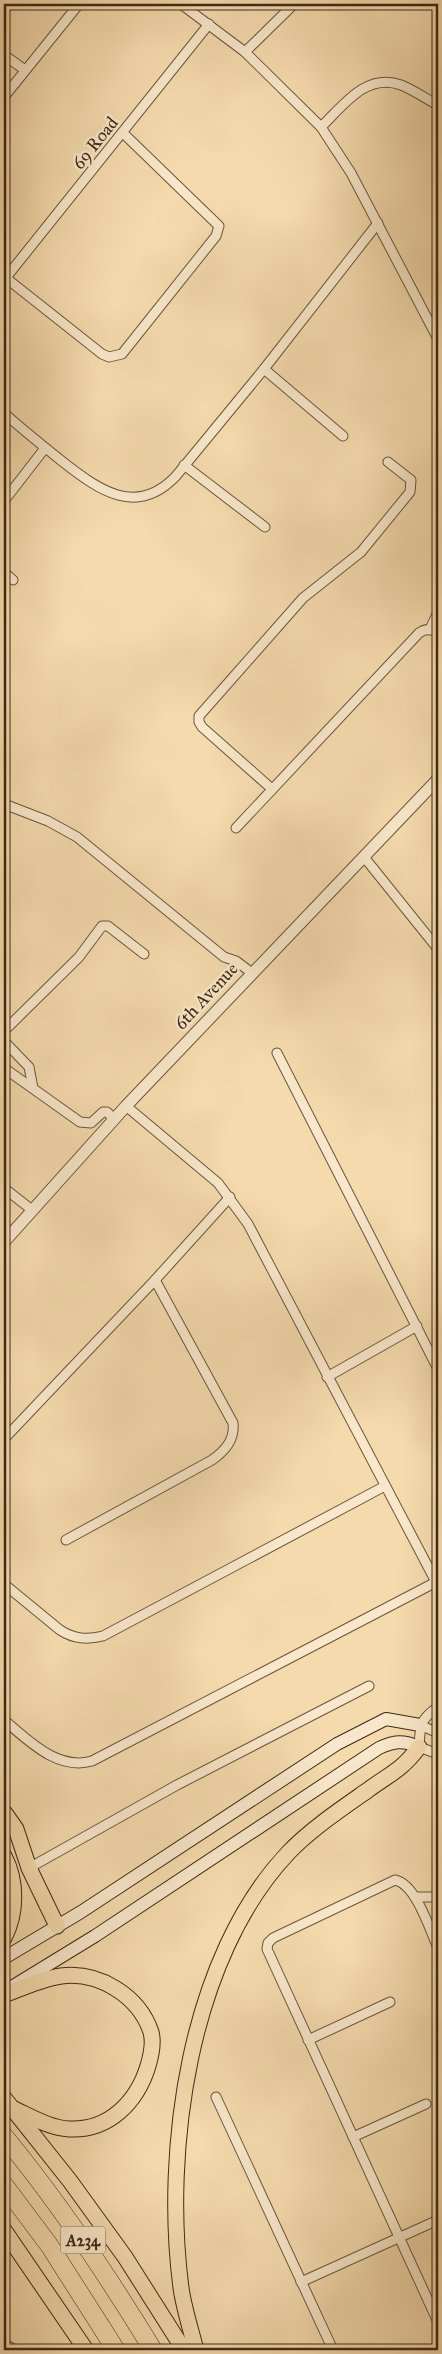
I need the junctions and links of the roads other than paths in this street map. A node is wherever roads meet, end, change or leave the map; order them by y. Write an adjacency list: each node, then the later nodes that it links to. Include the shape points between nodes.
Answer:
1 (79, 4): 7 (street)
2 (181, 4): 4 (street)
3 (294, 4): 5 (street)
4 (209, 24): 5 (street); 11 (street, 69 Road)
5 (245, 52): 10 (street)
6 (4, 55): 7 (street)
7 (25, 70): 8 (street)
8 (4, 97)
9 (438, 105): 10 (street, via 400,85 379,82 361,88)
10 (321, 127): 12 (street)
11 (123, 133): 13 (street, 69 Road); 13 (street, via 219,226 216,236 122,354 109,357 102,354)
12 (378, 223): 14 (street); 15 (street)
13 (5, 279)
14 (438, 339)
15 (264, 369): 17 (street); 20 (street)
16 (4, 413): 18 (street)
17 (343, 436)
18 (46, 448): 20 (street, via 94,484 120,496 141,497 159,490); 21 (street)
19 (388, 462): 28 (street, via 410,480 410,492 361,552 303,598 199,716 202,727)
20 (184, 465): 22 (street)
21 (4, 502)
22 (266, 527)
23 (4, 572): 24 (street)
24 (13, 580)
25 (438, 612): 26 (street)
26 (434, 631): 28 (street, via 423,630)
27 (438, 778): 31 (street, 6th Avenue)
28 (272, 788): 30 (street)
29 (4, 804): 34 (street, via 48,821 77,837 224,957)
30 (236, 828)
31 (364, 857): 32 (street); 34 (street, 6th Avenue)
32 (438, 949)
33 (144, 954): 35 (street, via 108,926 102,926 79,956)
34 (252, 973): 40 (street, 6th Avenue)
35 (4, 1031)
36 (4, 1041): 39 (street, via 29,1067)
37 (277, 1052): 47 (street)
38 (4, 1068): 39 (street)
39 (33, 1088): 41 (street, via 80,1122 90,1123 105,1111)
40 (126, 1106): 41 (street, 6th Avenue); 43 (street, via 218,1183)
41 (114, 1119): 44 (street, 6th Avenue)
42 (4, 1188): 44 (street)
43 (230, 1197): 46 (street); 49 (street, via 248,1224)
44 (32, 1210): 45 (street, 6th Avenue)
45 (4, 1242)
46 (155, 1280): 50 (street); 52 (street, via 232,1423 232,1438 225,1450 212,1460)
47 (416, 1326): 48 (street); 49 (street)
48 (438, 1369)
49 (327, 1376): 51 (street)
50 (4, 1439)
51 (386, 1486): 53 (street); 54 (street, via 103,1636 90,1639 69,1636)
52 (66, 1540)
53 (437, 1582): 57 (street, via 92,1761 76,1764 55,1758 36,1747)
54 (4, 1584)
55 (370, 1686): 64 (street, via 177,1785)
56 (438, 1706): 58 (street)
57 (4, 1720)
58 (420, 1725): 59 (street); 60 (street); 67 (main road, via 386,1719 336,1744)
59 (438, 1733)
60 (419, 1746): 61 (street); 71 (main road, via 394,1741 379,1748 95,1936); 92 (highway, via 396,1773 370,1788 288,1853 263,1884 232,1934 209,1986 190,2052 177,2161 175,2224 180,2280)
61 (437, 1753)
62 (4, 1812): 64 (highway, via 16,1829)
63 (4, 1856): 68 (highway, via 12,1877 14,1896 13,1913)
64 (29, 1868): 67 (highway)
65 (415, 1897): 66 (street); 69 (street); 74 (street, via 398,1881 392,1880 268,1943 267,1948)
66 (438, 1897)
67 (57, 1926): 70 (main road)
68 (4, 1938)
69 (438, 1948)
70 (4, 1958)
71 (4, 1992)
72 (4, 1996): 76 (highway, via 62,1976 90,1977 114,1986 127,1998 151,2033 152,2054 132,2100 118,2115 94,2126 69,2129 50,2125)
73 (390, 2002): 74 (street)
74 (308, 2040): 79 (street)
75 (216, 2097): 84 (street)
76 (8, 2103): 91 (highway, via 119,2249)
77 (426, 2104): 79 (street)
78 (4, 2136): 90 (highway, A234, via 82,2239)
79 (353, 2137): 83 (street)
80 (4, 2186): 89 (highway, A234, via 49,2245)
81 (438, 2220): 83 (street)
82 (4, 2230): 88 (highway)
83 (400, 2237): 84 (street); 85 (street)
84 (301, 2282): 93 (street)
85 (438, 2322)
86 (4, 2347): 87 (highway)
87 (10, 2350)
88 (86, 2350)
89 (116, 2350)
90 (153, 2350)
91 (184, 2350)
92 (196, 2350)
93 (333, 2350)

